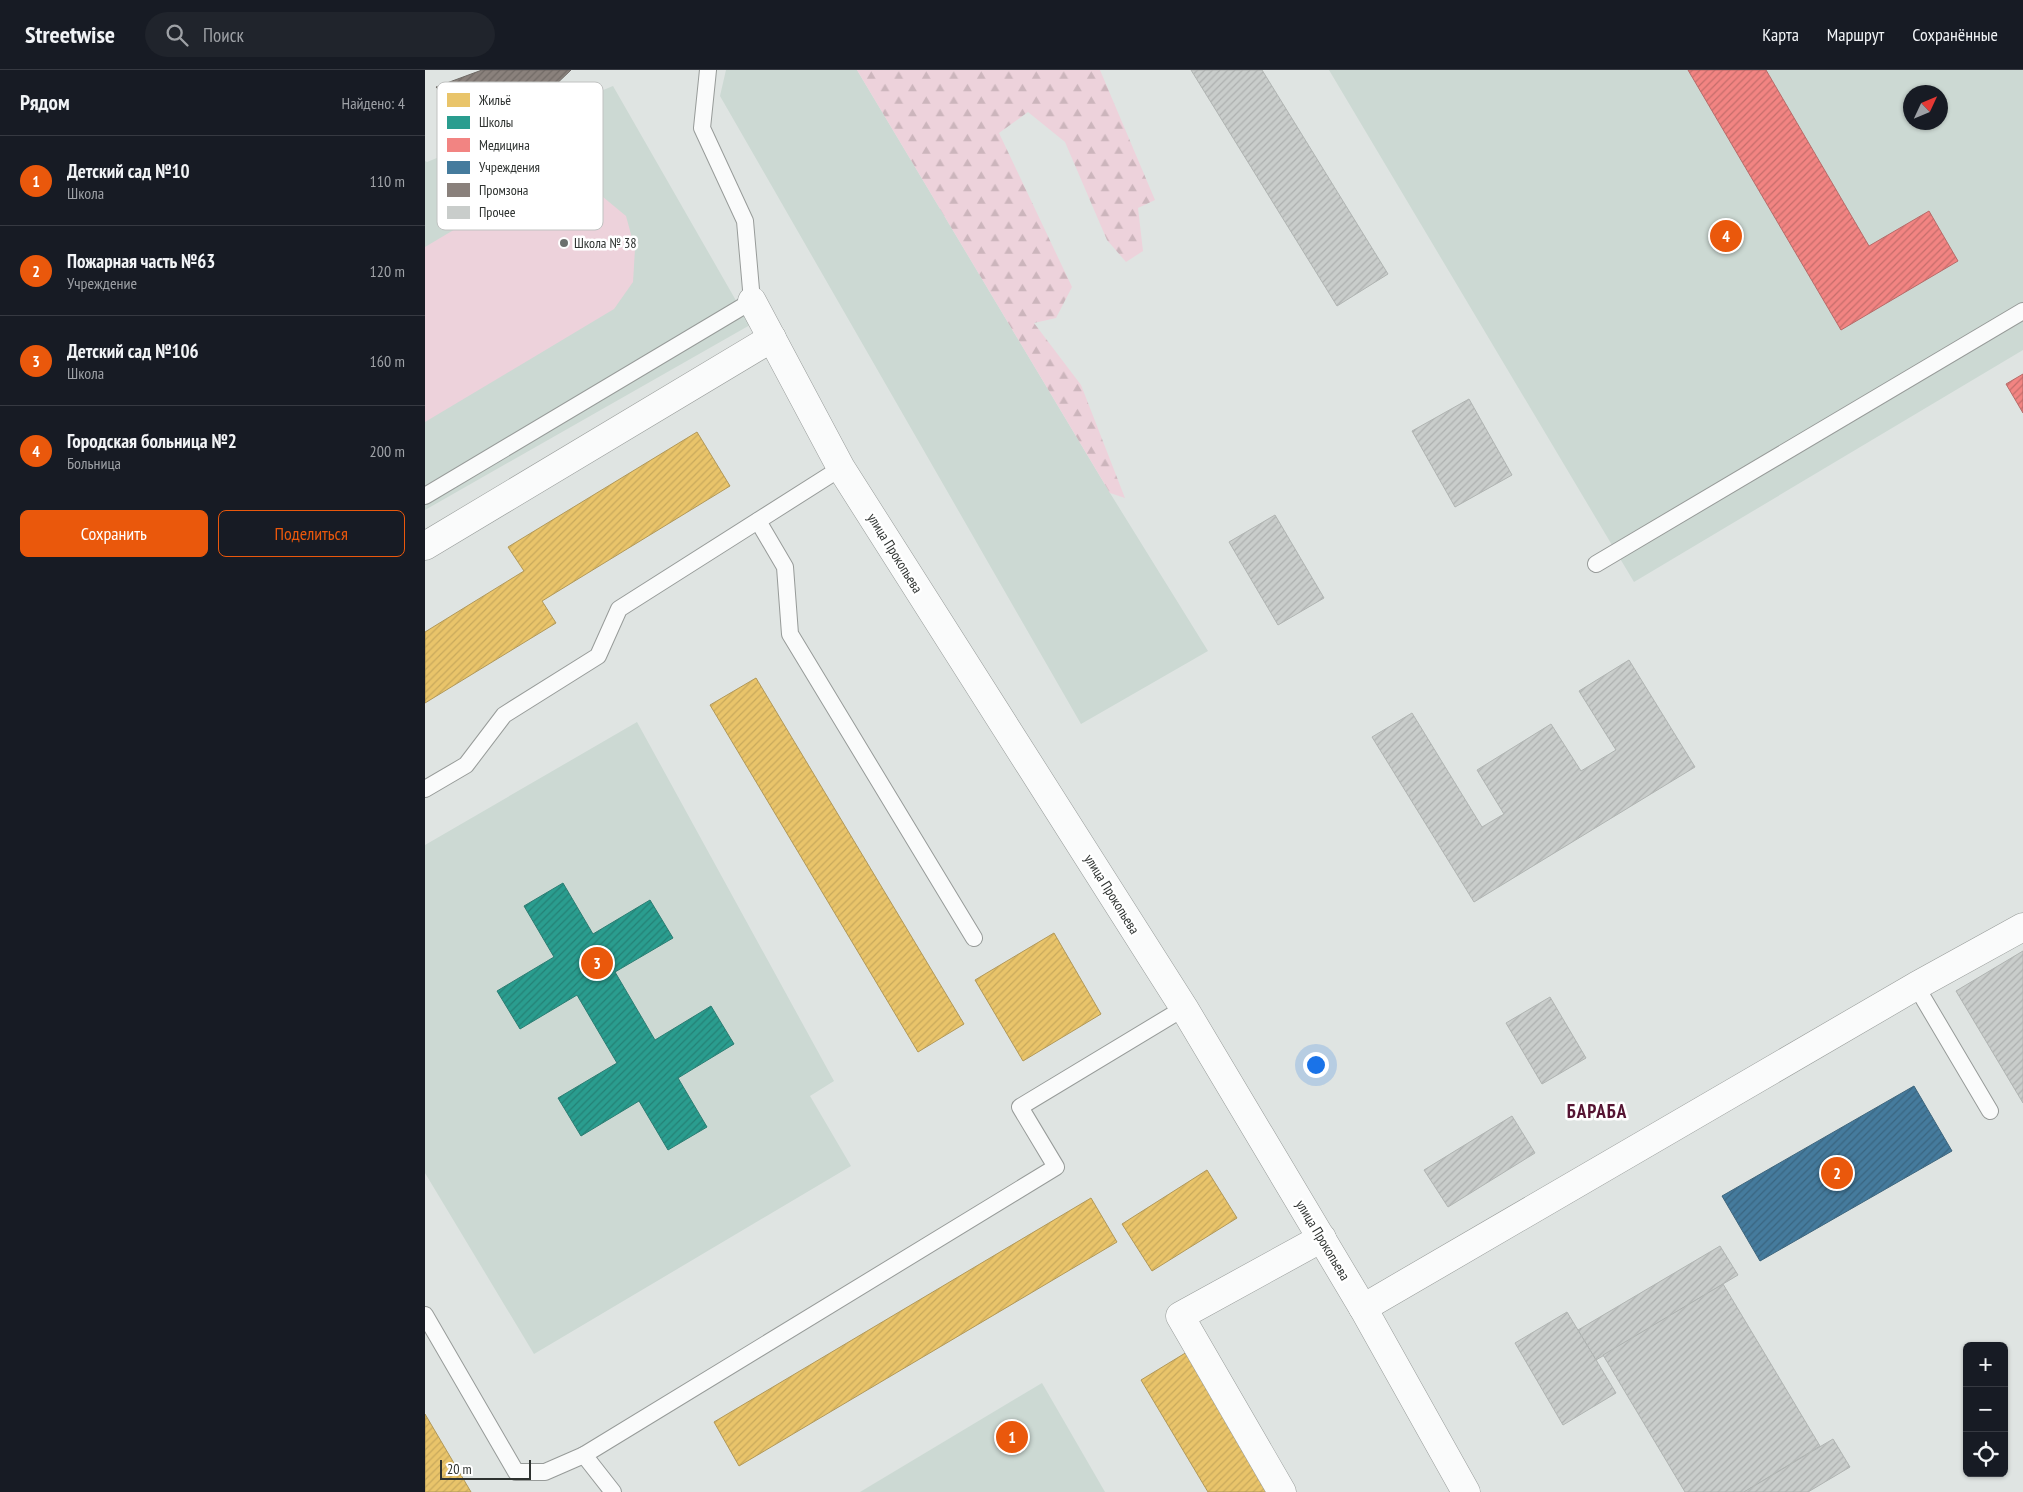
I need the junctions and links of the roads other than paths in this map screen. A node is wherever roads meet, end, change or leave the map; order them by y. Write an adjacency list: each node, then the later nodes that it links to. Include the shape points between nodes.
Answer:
1 (709, 70): 2 (lane, via 702,128 745,221)
2 (752, 300): 4 (street, улица Прокопьева); 6 (lane)
3 (2023, 311): 9 (lane)
4 (772, 338): 5 (street, улица Прокопьева); 8 (street)
5 (841, 468): 7 (lane); 14 (street, улица Прокопьева)
6 (425, 496)
7 (757, 521): 10 (lane, via 619,610 598,656 504,715 466,765); 12 (lane, via 785,567 790,634)
8 (425, 546)
9 (1595, 564)
10 (425, 789)
11 (2023, 926): 13 (street)
12 (974, 938)
13 (1916, 986): 15 (lane); 17 (street)
14 (1184, 1008): 16 (street, улица Прокопьева); 19 (lane, via 1020,1107 1056,1167)
15 (1990, 1111)
16 (1322, 1238): 17 (street, улица Прокопьева); 21 (street, via 1180,1316)
17 (1363, 1308): 22 (street, улица Прокопьева)
18 (425, 1315): 19 (lane, via 516,1472 545,1472)
19 (584, 1454): 20 (lane)
20 (613, 1492)
21 (1282, 1492)
22 (1466, 1492)

